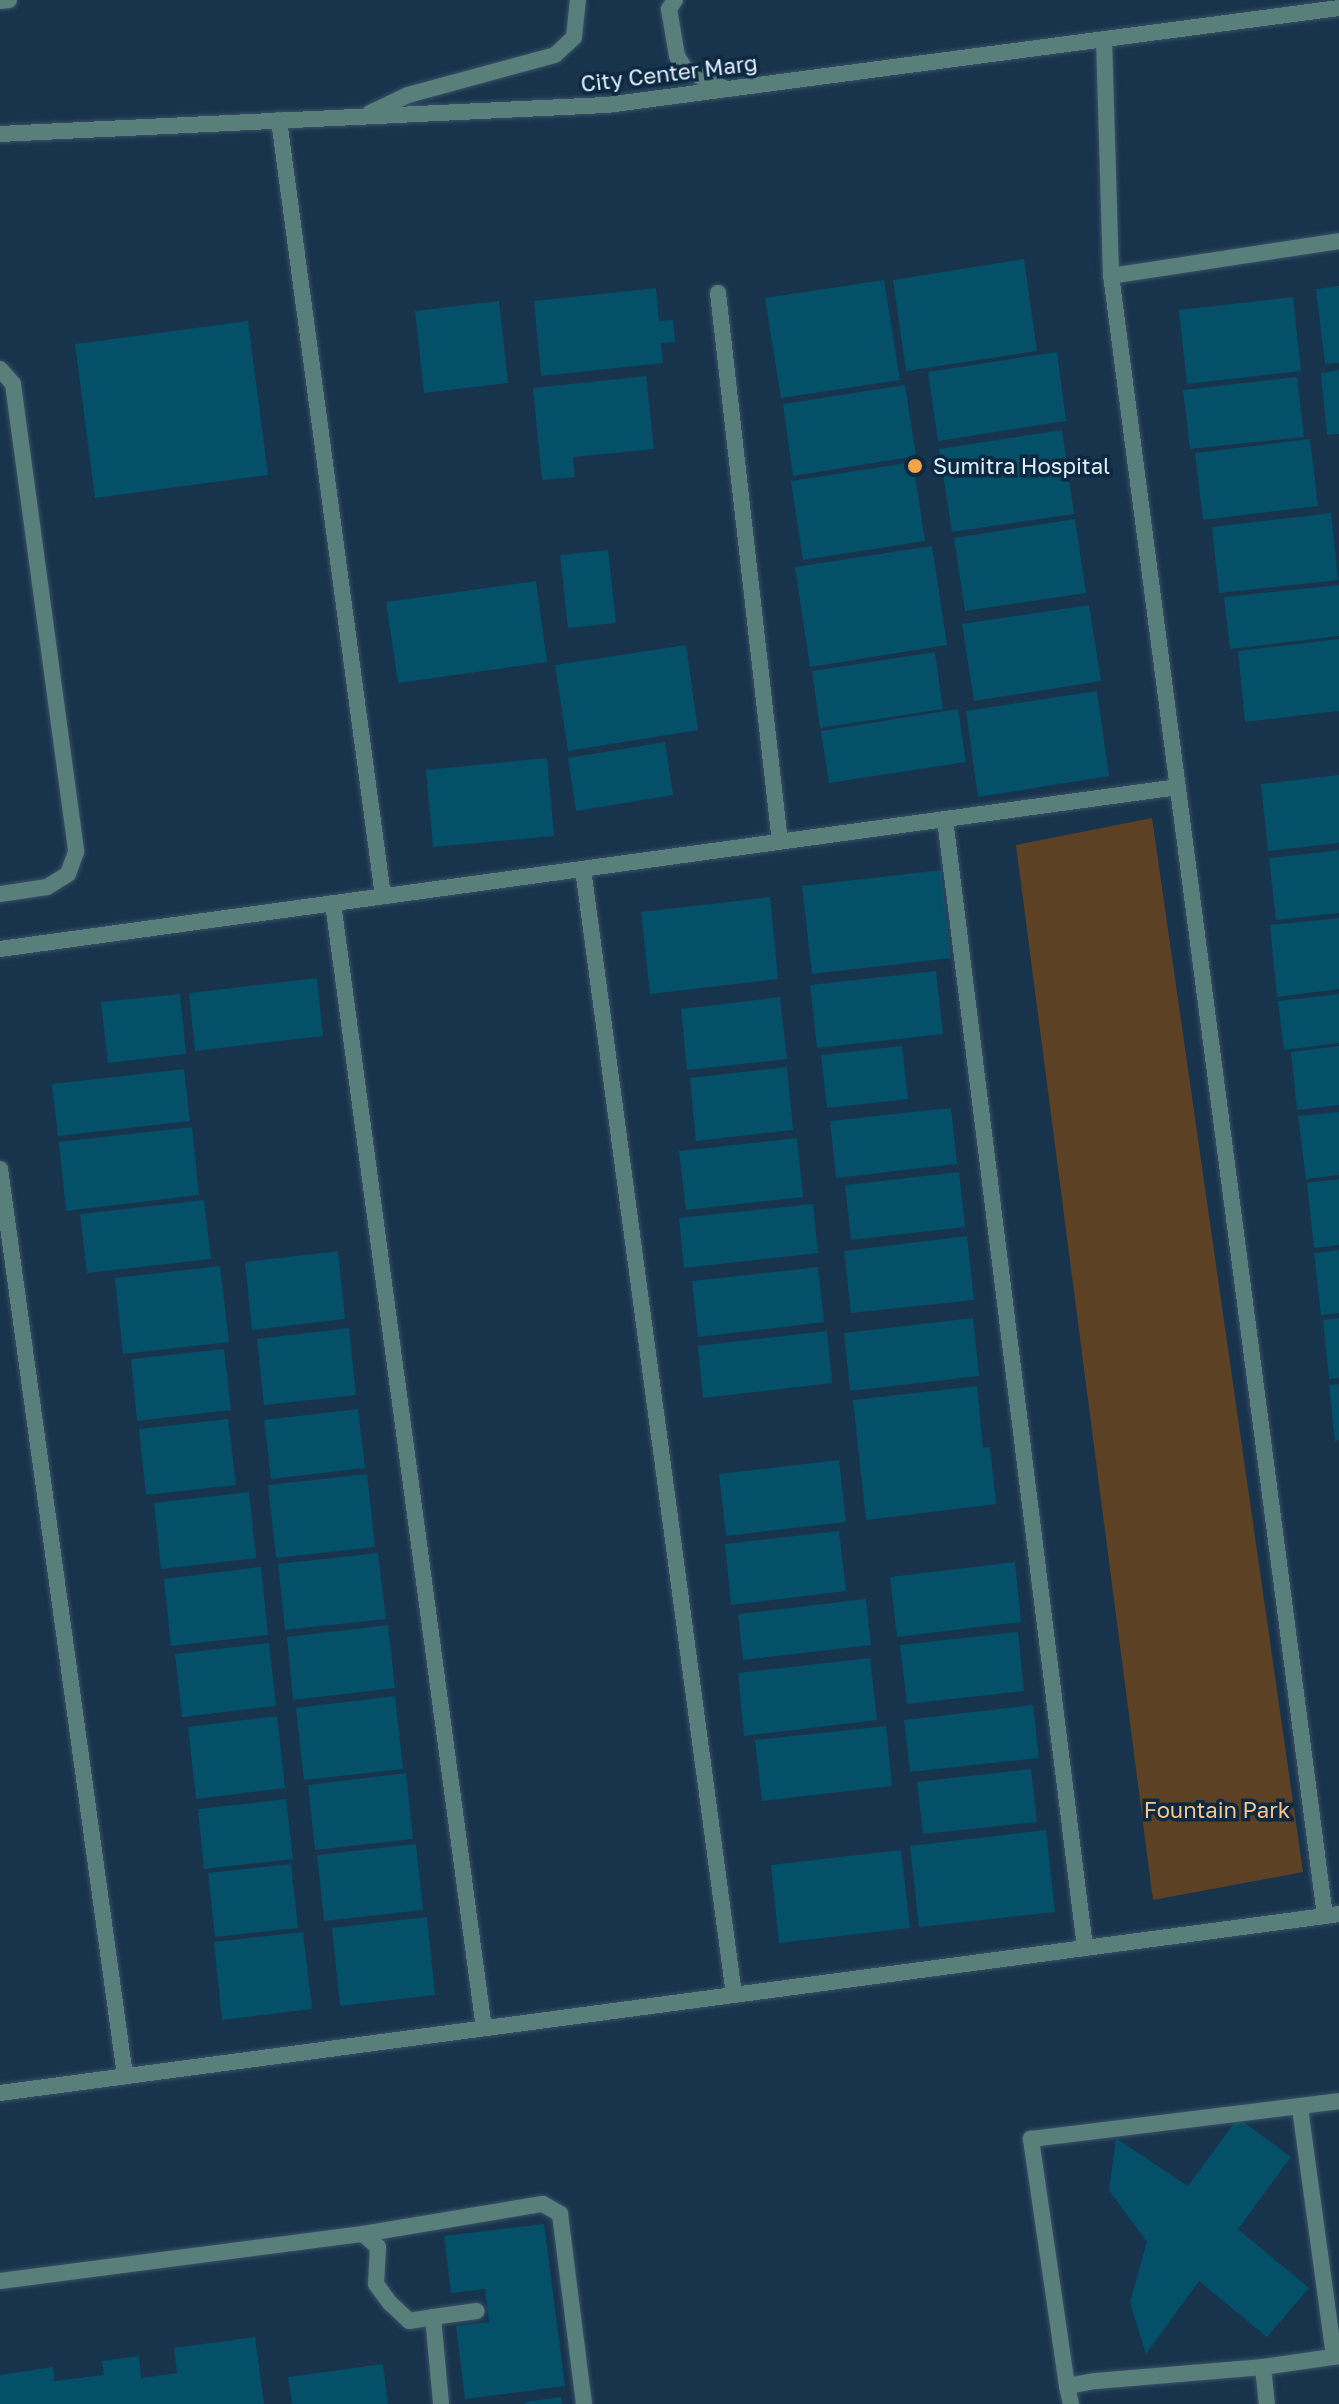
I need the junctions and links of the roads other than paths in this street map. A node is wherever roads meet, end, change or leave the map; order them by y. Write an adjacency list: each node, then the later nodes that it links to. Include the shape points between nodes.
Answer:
1 (9, 0): 4 (street)
2 (578, 0): 8 (street, via 574,37 555,55 408,95)
3 (675, 0): 7 (street, via 669,9 677,56 685,69)
4 (0, 1)
5 (1339, 8): 6 (street, City Center Marg)
6 (1104, 39): 7 (street, City Center Marg); 12 (street)
7 (728, 90): 8 (street, City Center Marg, via 607,105)
8 (361, 117): 9 (street, City Center Marg)
9 (279, 120): 10 (street, City Center Marg); 20 (street)
10 (0, 134)
11 (1339, 241): 12 (street)
12 (1111, 276): 15 (street)
13 (718, 293): 17 (street)
14 (0, 369): 19 (street, via 13,384 76,852 68,874 47,887)
15 (1178, 787): 16 (street); 24 (street)
16 (945, 819): 17 (street); 25 (street)
17 (780, 842): 18 (street)
18 (583, 869): 20 (street); 26 (street)
19 (0, 894)
20 (383, 896): 21 (street)
21 (333, 903): 22 (street); 27 (street)
22 (0, 949)
23 (0, 1169): 28 (street)
24 (1332, 1915): 25 (street)
25 (1085, 1948): 26 (street)
26 (734, 1995): 27 (street)
27 (484, 2028): 28 (street)
28 (125, 2076): 29 (street)
29 (0, 2093)
30 (1339, 2101): 31 (street)
31 (1300, 2108): 36 (street); 38 (street, via 1031,2139)
32 (363, 2234): 33 (street); 35 (street, via 378,2247 376,2284 390,2303 409,2321); 40 (street, via 543,2204 560,2214)
33 (0, 2281)
34 (477, 2311): 35 (street)
35 (433, 2317): 39 (street)
36 (1336, 2357): 37 (street)
37 (1263, 2367): 38 (street); 42 (street)
38 (1067, 2386): 41 (street)
39 (441, 2404)
40 (584, 2404)
41 (1071, 2404)
42 (1267, 2404)

